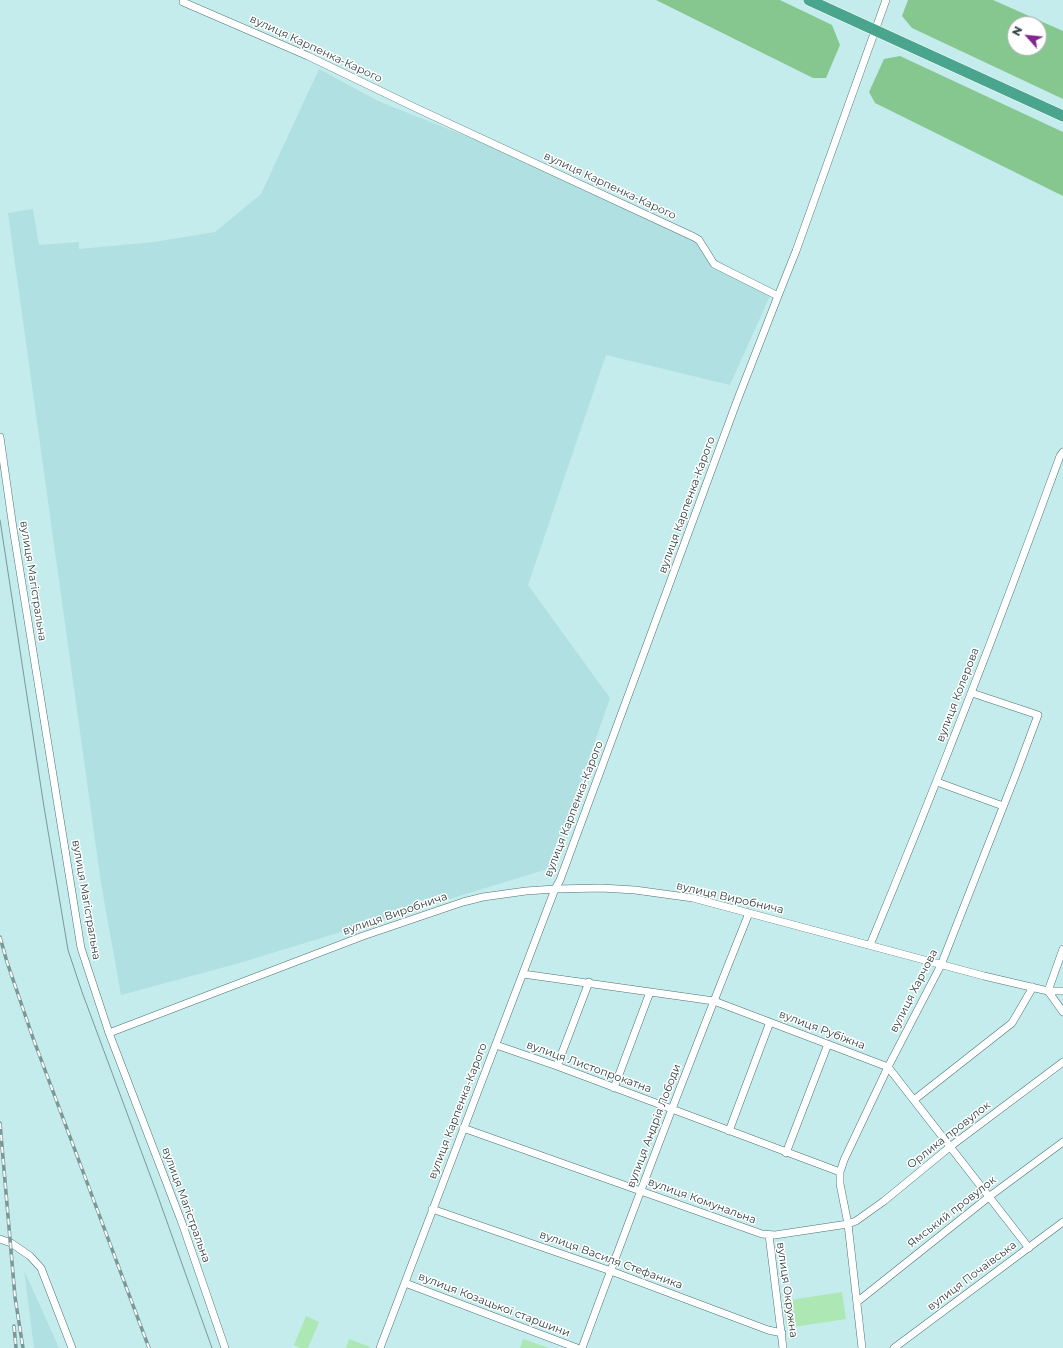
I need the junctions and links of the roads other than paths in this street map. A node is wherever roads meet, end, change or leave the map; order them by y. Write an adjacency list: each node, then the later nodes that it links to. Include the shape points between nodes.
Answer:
1 (809, 0): 4 (highway)
2 (886, 0): 4 (street)
3 (183, 2): 6 (street, вулиця Карпенка-Карого, via 308,56 694,237 714,264)
4 (875, 30): 5 (highway); 6 (street)
5 (1063, 116)
6 (778, 296): 12 (street, вулиця Карпенка-Карого)
7 (0, 437): 26 (street, вулиця Магістральна, via 81,948)
8 (1063, 452): 9 (street, вулиця Колерова)
9 (972, 693): 10 (street, вулиця Колерова); 11 (street, вулиця Харчова, via 1038,715)
10 (937, 782): 11 (street); 14 (street, вулиця Колерова)
11 (1003, 806): 16 (street, вулиця Харчова)
12 (555, 889): 13 (street, вулиця Виробнича, via 635,890 693,898); 17 (street, вулиця Карпенка-Карого); 26 (street, вулиця Виробнича, via 483,897 456,904 356,939)
13 (749, 913): 14 (street, вулиця Виробнича); 23 (street, вулиця Андрія Лободи)
14 (870, 945): 16 (street, вулиця Виробнича)
15 (1063, 949): 20 (street)
16 (941, 965): 19 (street, вулиця Виробнича); 31 (street, вулиця Харчова)
17 (522, 974): 18 (street, вулиця Рубіжна); 28 (street, вулиця Карпенка-Карого)
18 (589, 982): 22 (street, вулиця Рубіжна); 30 (street)
19 (1032, 987): 20 (street, вулиця Виробнича); 33 (street, via 1012,1023)
20 (1048, 990): 21 (street, вулиця Виробнича); 24 (street)
21 (1063, 991)
22 (650, 992): 23 (street, вулиця Рубіжна); 32 (street)
23 (714, 1001): 25 (street, вулиця Рубіжна); 34 (street, вулиця Андрія Лободи)
24 (1063, 1012)
25 (770, 1022): 27 (street, вулиця Рубіжна); 36 (street)
26 (109, 1033): 54 (street, вулиця Магістральна, via 182,1223)
27 (828, 1044): 31 (street, вулиця Рубіжна); 39 (street)
28 (496, 1045): 30 (street, вулиця Листопрокатна); 35 (street, вулиця Карпенка-Карого)
29 (1063, 1062): 38 (street, Орлика провулок)
30 (556, 1066): 32 (street, вулиця Листопрокатна)
31 (888, 1067): 33 (street); 40 (street, вулиця Харчова)
32 (614, 1088): 34 (street, вулиця Листопрокатна)
33 (914, 1100): 38 (street)
34 (672, 1110): 36 (street, вулиця Листопрокатна); 41 (street, вулиця Андрія Лободи)
35 (463, 1128): 41 (street, вулиця Комунальна); 43 (street, вулиця Карпенка-Карого)
36 (729, 1131): 39 (street, вулиця Листопрокатна)
37 (1063, 1142): 42 (street, Ямський провулок)
38 (951, 1146): 42 (street); 45 (street, Орлика провулок, via 884,1201)
39 (786, 1153): 40 (street, вулиця Листопрокатна)
40 (840, 1172): 45 (street, вулиця Харчова)
41 (642, 1191): 46 (street, вулиця Комунальна); 49 (street, вулиця Андрія Лободи)
42 (990, 1196): 48 (street); 51 (street, Ямський провулок)
43 (432, 1209): 49 (street, вулиця Василя Стефаника); 50 (street, вулиця Карпенка-Карого)
44 (1063, 1222): 48 (street, вулиця Почаївська)
45 (848, 1224): 46 (street, вулиця Комунальна); 51 (street, вулиця Харчова)
46 (768, 1235): 52 (street, вулиця Окружна)
47 (0, 1239): 53 (street, via 30,1256 41,1268)
48 (1029, 1248): 60 (street, вулиця Почаївська)
49 (611, 1271): 52 (street, вулиця Василя Стефаника); 57 (street, вулиця Андрія Лободи)
50 (405, 1283): 55 (street, вулиця Карпенка-Карого); 56 (street, вулиця Козацької старшини)
51 (857, 1302): 59 (street, вулиця Харчова)
52 (782, 1333): 58 (street, вулиця Окружна)
53 (72, 1348)
54 (225, 1348)
55 (380, 1348)
56 (577, 1348)
57 (582, 1348)
58 (783, 1348)
59 (862, 1348)
60 (894, 1348)

